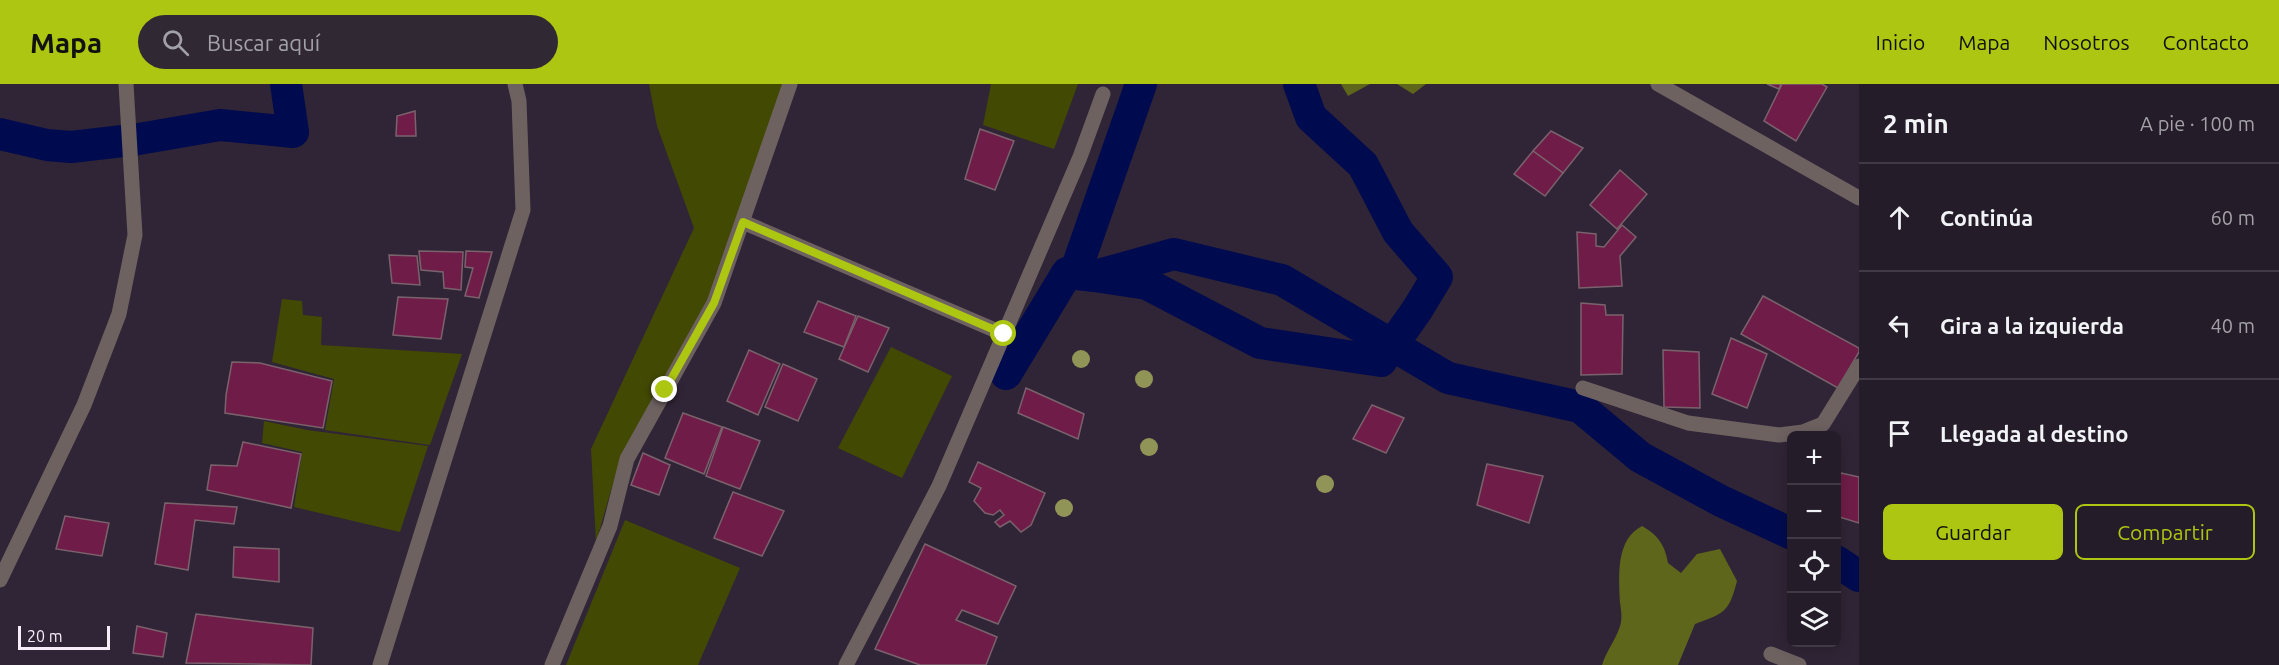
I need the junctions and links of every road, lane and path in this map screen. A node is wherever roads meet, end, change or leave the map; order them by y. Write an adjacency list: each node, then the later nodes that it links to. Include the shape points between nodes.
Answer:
1 (126, 84): 11 (street, via 135,235 118,314 84,405)
2 (515, 84): 13 (street, via 523,210)
3 (790, 84): 7 (street)
4 (1658, 84): 6 (street)
5 (1104, 93): 8 (street)
6 (1859, 198)
7 (743, 222): 8 (street); 14 (street, via 714,303 627,459 610,526)
8 (1004, 334): 15 (street, via 939,486)
9 (1859, 366): 10 (street, via 1823,424 1779,435 1688,423)
10 (1583, 388)
11 (0, 580)
12 (1772, 654): 16 (street)
13 (380, 665)
14 (552, 665)
15 (846, 665)
16 (1799, 665)

